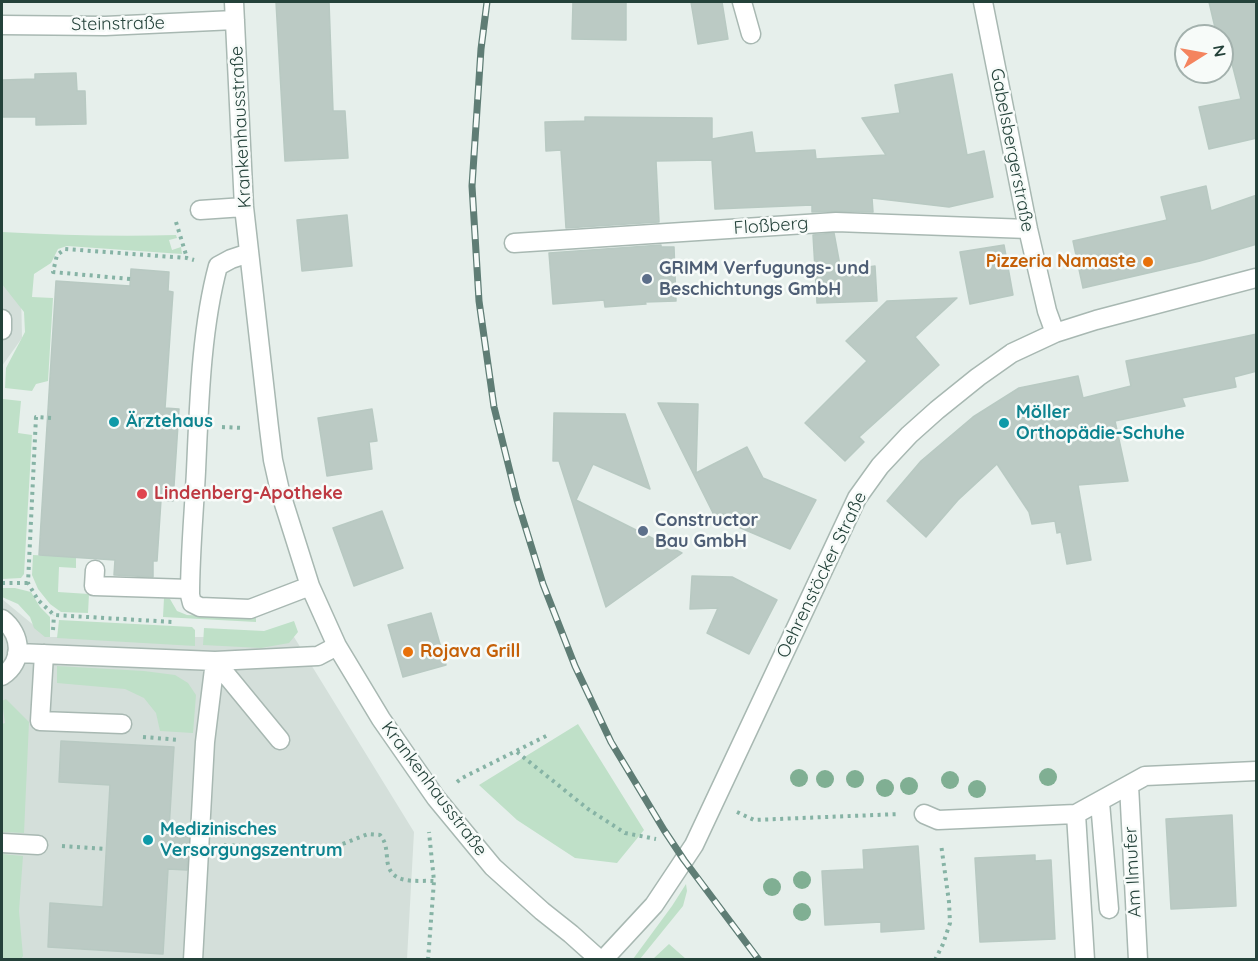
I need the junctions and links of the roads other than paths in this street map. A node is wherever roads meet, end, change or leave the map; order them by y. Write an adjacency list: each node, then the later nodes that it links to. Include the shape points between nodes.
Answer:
1 (234, 2): 4 (street, Krankenhausstraße)
2 (742, 2): 6 (street)
3 (982, 2): 9 (street, Gabelsbergerstraße)
4 (235, 20): 5 (street, Steinstraße, via 105,26); 7 (street, Krankenhausstraße)
5 (2, 24)
6 (751, 34)
7 (244, 207): 8 (street); 11 (street, Krankenhausstraße)
8 (200, 210)
9 (1028, 229): 10 (street, Floßberg, via 836,222); 15 (street, Gabelsbergerstraße)
10 (514, 243)
11 (249, 253): 17 (street, Krankenhausstraße, via 273,460); 18 (street, via 218,266 213,284 198,427)
12 (1257, 279): 15 (street, Oehrenstöcker Straße)
13 (2, 319): 14 (street)
14 (2, 330)
15 (1055, 333): 36 (street, Oehrenstöcker Straße, via 1012,353 978,377 909,435 880,466 857,498 694,845 654,905)
16 (95, 570): 18 (street, via 94,586)
17 (310, 586): 18 (street, via 250,609 200,607 192,603); 20 (street, Krankenhausstraße)
18 (190, 590)
19 (2, 619): 21 (street, via 14,633)
20 (337, 646): 23 (street, via 318,656); 36 (street, Krankenhausstraße, via 436,798 493,867)
21 (17, 653): 22 (street); 24 (street, via 14,664)
22 (44, 654): 23 (street); 25 (street, via 40,721)
23 (215, 661): 26 (street); 35 (street, via 205,742)
24 (2, 676)
25 (122, 724)
26 (280, 740)
27 (1257, 771): 28 (street, via 1146,776)
28 (1129, 785): 29 (street); 38 (street, Am Ilmufer)
29 (1100, 802): 30 (street); 34 (street, Am Ilmufer)
30 (1076, 814): 31 (street); 37 (street)
31 (931, 817)
32 (2, 843): 33 (street)
33 (38, 845)
34 (1109, 909)
35 (193, 960)
36 (601, 960)
37 (1085, 960)
38 (1138, 960)

